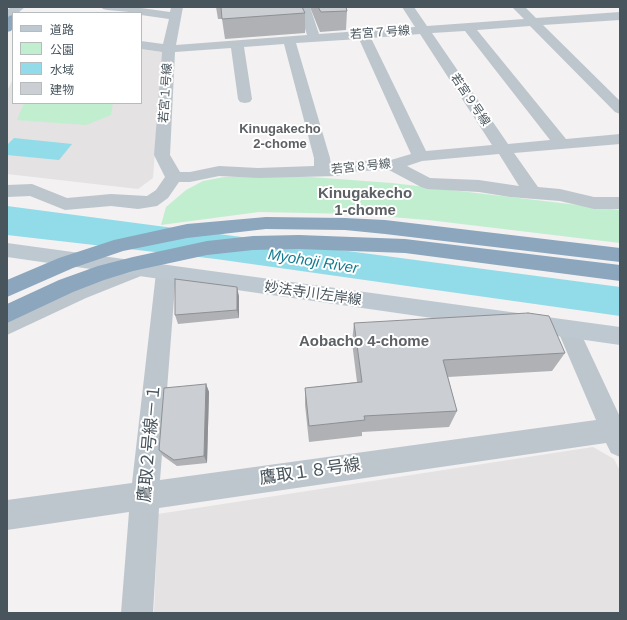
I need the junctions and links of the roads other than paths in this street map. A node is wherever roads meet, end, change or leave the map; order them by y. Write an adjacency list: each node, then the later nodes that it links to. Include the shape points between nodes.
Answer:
1 (107, 7): 5 (street)
2 (304, 7): 11 (street)
3 (408, 7): 9 (street, 若宮９号線)
4 (518, 7): 7 (street)
5 (176, 12): 15 (street, 若宮１号線)
6 (620, 16): 7 (street, 若宮７号線)
7 (533, 22): 8 (street, 若宮７号線); 17 (street)
8 (468, 27): 9 (street, 若宮７号線); 19 (street)
9 (423, 30): 10 (street, 若宮７号線); 20 (street, 若宮９号線)
10 (363, 34): 11 (street, 若宮７号線); 21 (street)
11 (314, 38): 12 (street, 若宮７号線)
12 (289, 40): 13 (street, 若宮７号線); 23 (street, via 322,158)
13 (237, 44): 15 (street, 若宮７号線); 16 (street)
14 (142, 45): 15 (street, 若宮７号線)
15 (169, 49): 24 (street, 若宮１号線, via 162,155)
16 (245, 99)
17 (620, 109)
18 (620, 139): 19 (street, 若宮８号線)
19 (562, 144): 20 (street, 若宮８号線)
20 (504, 149): 21 (street, 若宮８号線); 26 (street, 若宮９号線)
21 (420, 156): 22 (street, 若宮８号線)
22 (392, 165): 23 (street, 若宮８号線, via 358,166 337,171); 26 (street, via 427,183)
23 (323, 170): 24 (street, 若宮８号線, via 219,171 190,177)
24 (174, 177): 25 (street, via 162,194 151,202 111,200 65,204 32,190)
25 (7, 191)
26 (533, 193): 27 (street, via 560,195 594,203)
27 (620, 203)
28 (7, 250): 30 (street, 妙法寺川左岸線)
29 (620, 255): 33 (highway, via 385,227 266,223 187,231 122,245 66,263)
30 (139, 269): 31 (street, 妙法寺川左岸線); 35 (street, via 78,292)
31 (166, 273): 36 (street, 妙法寺川左岸線); 39 (street, 鷹取２号線－１)
32 (620, 273): 34 (highway, via 405,246 322,242 254,243 207,248 126,266 66,286)
33 (7, 289)
34 (7, 314)
35 (7, 326)
36 (568, 329): 37 (street, 妙法寺川左岸線); 38 (street)
37 (620, 336)
38 (616, 437): 39 (street, 鷹取１８号線)
39 (145, 495): 40 (street, 鷹取１８号線); 41 (street, 鷹取２号線－１)
40 (7, 515)
41 (138, 613)

